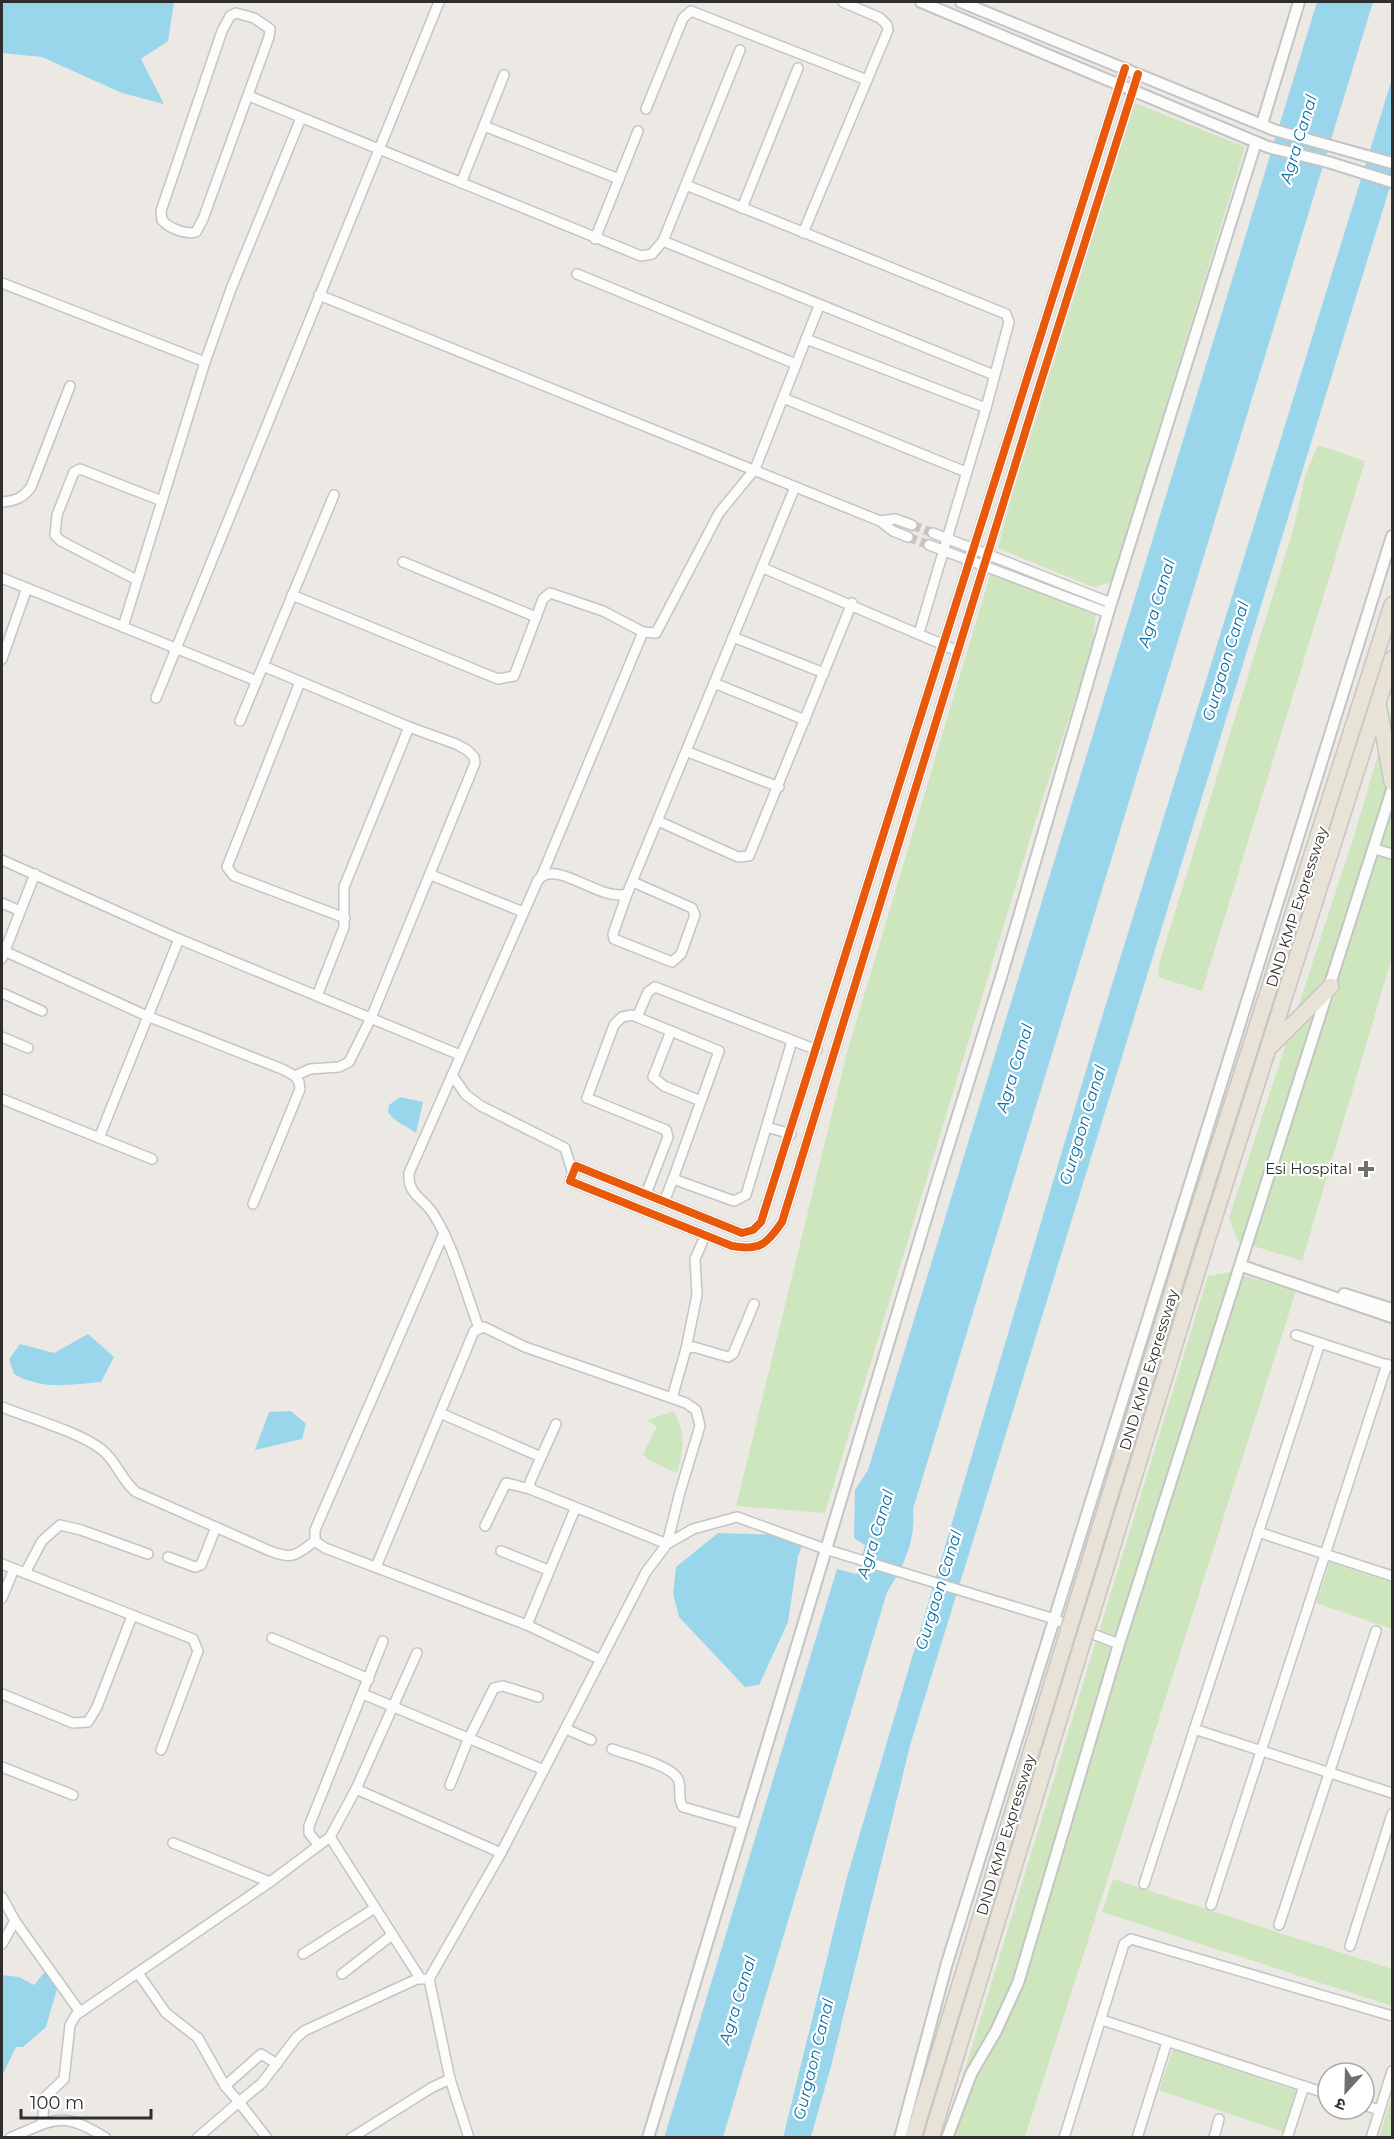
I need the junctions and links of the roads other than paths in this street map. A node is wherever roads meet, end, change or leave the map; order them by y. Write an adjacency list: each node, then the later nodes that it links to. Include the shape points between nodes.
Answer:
1 (439, 2): 21 (street)
2 (843, 2): 11 (street, via 887,25)
3 (921, 2): 12 (street)
4 (961, 2): 8 (street)
5 (1299, 2): 17 (street)
6 (740, 50): 26 (street)
7 (798, 68): 27 (street)
8 (1125, 68): 9 (street); 12 (street)
9 (1138, 74): 13 (street); 17 (street)
10 (504, 75): 18 (street)
11 (867, 80): 15 (street, via 691,11 683,18); 28 (street)
12 (1119, 84): 13 (street); 56 (street)
13 (1133, 90): 20 (street); 58 (street)
14 (249, 96): 14 (street, via 270,29 254,18 236,13 222,31 180,153 161,211 165,224 196,232); 16 (street)
15 (646, 109)
16 (301, 118): 21 (street); 36 (street)
17 (1262, 124): 22 (street)
18 (484, 126): 23 (street); 25 (street)
19 (638, 131): 23 (street)
20 (1256, 142): 24 (street); 67 (street)
21 (380, 149): 25 (street); 33 (street)
22 (1392, 163)
23 (619, 180): 29 (street)
24 (1392, 182)
25 (461, 183): 29 (street)
26 (686, 185): 27 (street); 30 (street)
27 (742, 208): 28 (street)
28 (803, 233): 38 (street, via 1003,311 1009,322)
29 (595, 239): 30 (street, via 641,256 652,254)
30 (663, 241): 34 (street)
31 (576, 274): 37 (street)
32 (2, 283): 36 (street)
33 (319, 295): 42 (street); 74 (street)
34 (819, 306): 35 (street); 38 (street)
35 (806, 339): 37 (street); 41 (street)
36 (205, 362): 46 (street)
37 (796, 364): 40 (street)
38 (994, 375): 41 (street)
39 (70, 386): 47 (street, via 31,486 24,495)
40 (783, 398): 42 (street); 43 (street)
41 (986, 408): 43 (street)
42 (755, 469): 44 (street); 70 (street, via 719,513 659,629 656,633)
43 (966, 472): 53 (street)
44 (795, 487): 48 (street); 60 (street)
45 (334, 495): 64 (street)
46 (162, 501): 62 (street); 62 (street, via 80,469 74,472 57,515 55,535 61,541)
47 (2, 502)
48 (880, 521): 49 (street, via 895,519); 52 (street)
49 (912, 525)
50 (933, 533): 53 (street)
51 (1392, 536): 172 (street)
52 (908, 537)
53 (947, 539): 55 (street); 56 (street)
54 (929, 545): 55 (street)
55 (943, 550): 57 (street); 71 (street)
56 (974, 550): 57 (street); 58 (street)
57 (971, 560): 58 (street); 73 (street)
58 (986, 560): 67 (street); 75 (street)
59 (403, 562): 68 (street)
60 (762, 568): 65 (street); 72 (street)
61 (2, 578): 63 (street)
62 (137, 580): 69 (street)
63 (27, 588): 69 (street); 76 (street)
64 (292, 595): 68 (street, via 498,679 514,676); 78 (street)
65 (852, 603): 71 (street); 79 (street)
66 (1392, 605): 242 (highway, DND KMP Expressway, bridge, via 1182,1262)
67 (1110, 608): 159 (street, via 934,1189)
68 (536, 616): 70 (street, via 543,598 550,593 603,611)
69 (123, 627): 74 (street)
70 (643, 632): 98 (street)
71 (919, 633): 73 (street)
72 (733, 637): 79 (street); 82 (street)
73 (944, 645): 75 (street); 119 (street)
74 (176, 648): 80 (street); 83 (street)
75 (958, 651): 137 (street, via 782,1222)
76 (2, 659)
77 (1392, 659): 84 (highway, DND KMP Expressway)
78 (263, 666): 80 (street); 81 (street)
79 (824, 673): 85 (street)
80 (257, 681): 86 (street)
81 (300, 682): 87 (street); 104 (street, via 250,803 228,871)
82 (714, 683): 85 (street); 88 (street)
83 (156, 698)
84 (1378, 706): 89 (highway); 117 (highway, DND KMP Expressway)
85 (805, 720): 90 (street)
86 (240, 721)
87 (409, 727): 97 (street, via 456,744 467,750 475,763); 104 (street, via 344,887)
88 (688, 752): 90 (street); 92 (street)
89 (1392, 782)
90 (779, 788): 92 (street, via 754,850 743,858)
91 (1392, 790): 93 (street)
92 (658, 821): 99 (street)
93 (1375, 849): 94 (street); 107 (street)
94 (1392, 855)
95 (2, 860): 96 (street)
96 (35, 874): 102 (street); 105 (street)
97 (430, 875): 103 (street); 113 (street)
98 (542, 875): 100 (street, via 554,872 610,896); 103 (street)
99 (633, 882): 100 (street); 100 (street, via 692,908 695,915 681,954 672,962 615,939 613,934)
100 (627, 894)
101 (2, 903): 102 (street)
102 (20, 911): 106 (street)
103 (523, 912): 120 (street)
104 (345, 918): 109 (street)
105 (179, 939): 109 (street); 111 (street)
106 (2, 953): 111 (street)
107 (1331, 986): 117 (highway); 138 (street)
108 (2, 993): 110 (street)
109 (317, 996): 113 (street)
110 (42, 1011)
111 (147, 1016): 122 (street); 127 (street)
112 (637, 1017): 114 (street); 116 (street, via 648,992 655,987); 131 (street, via 622,1017 614,1025 587,1098 666,1130 668,1137)
113 (371, 1018): 120 (street); 122 (street, via 349,1062)
114 (671, 1031): 124 (street, via 653,1077 664,1086); 124 (street, via 719,1051)
115 (2, 1037): 118 (street)
116 (792, 1041): 119 (street); 125 (street)
117 (1270, 1047): 243 (highway, DND KMP Expressway, bridge)
118 (28, 1048)
119 (817, 1050): 126 (street)
120 (460, 1055): 121 (street)
121 (452, 1075): 129 (street, via 466,1095 481,1106 565,1148); 135 (street, via 408,1183)
122 (294, 1076): 133 (street, via 300,1089)
123 (2, 1099): 127 (street)
124 (701, 1101): 130 (street)
125 (767, 1127): 126 (street); 130 (street, via 746,1195 740,1200)
126 (790, 1134): 134 (street, via 769,1204)
127 (99, 1138): 128 (street)
128 (152, 1159)
129 (573, 1174): 131 (street); 137 (street, via 732,1246 749,1249)
130 (673, 1179): 132 (street)
131 (646, 1194): 132 (street)
132 (664, 1202): 134 (street, via 742,1233)
133 (253, 1204)
134 (753, 1230): 137 (street)
135 (444, 1233): 142 (street); 157 (street, via 315,1530)
136 (702, 1243): 145 (street, via 695,1259 697,1295)
137 (762, 1245)
138 (1243, 1263): 140 (street); 141 (street); 177 (street)
139 (754, 1304): 145 (street, via 733,1354 728,1357 694,1347)
140 (1392, 1309)
141 (1392, 1317)
142 (479, 1328): 147 (street); 149 (street, via 471,1336)
143 (1296, 1335): 144 (street)
144 (1320, 1343): 146 (street); 156 (street)
145 (686, 1349): 147 (street)
146 (1390, 1365): 162 (street)
147 (672, 1398): 158 (street, via 696,1410 700,1426)
148 (2, 1407): 155 (street, via 91,1443 114,1462 122,1478 136,1492)
149 (440, 1413): 151 (street); 165 (street)
150 (555, 1424): 151 (street)
151 (542, 1457): 152 (street)
152 (530, 1489): 153 (street); 154 (street, via 506,1483)
153 (575, 1509): 158 (street); 167 (street)
154 (485, 1526)
155 (216, 1527): 157 (street, via 283,1556 295,1556); 163 (street, via 201,1564 195,1567)
156 (1258, 1532): 162 (street); 186 (street)
157 (315, 1541): 165 (street)
158 (667, 1544): 159 (street, via 693,1529 734,1517); 179 (street, via 646,1572)
159 (831, 1550): 172 (street); 200 (street)
160 (501, 1551): 167 (street)
161 (148, 1554): 168 (street, via 60,1525 42,1541)
162 (1325, 1554): 169 (street); 191 (street)
163 (168, 1557)
164 (2, 1564): 166 (street)
165 (376, 1567): 173 (street)
166 (14, 1569): 168 (street); 170 (street)
167 (548, 1570): 173 (street)
168 (25, 1573): 171 (street)
169 (1392, 1576)
170 (2, 1598)
171 (132, 1616): 181 (street, via 88,1722 73,1723); 190 (street, via 189,1636 198,1646)
172 (1051, 1618): 177 (street); 241 (street, via 947,1963)
173 (527, 1625): 179 (street)
174 (1376, 1631): 194 (street)
175 (272, 1638): 180 (street)
176 (383, 1641): 180 (street)
177 (1119, 1644): 244 (street, via 1018,1983 971,2074)
178 (417, 1653): 184 (street)
179 (601, 1660): 185 (street)
180 (369, 1679): 182 (street)
181 (2, 1694)
182 (363, 1694): 184 (street); 203 (street, via 308,1829)
183 (538, 1697): 187 (street, via 503,1686 494,1688)
184 (394, 1707): 187 (street); 196 (street)
185 (566, 1729): 188 (street); 193 (street)
186 (1194, 1729): 191 (street); 206 (street)
187 (468, 1740): 193 (street); 195 (street)
188 (591, 1740)
189 (612, 1749): 200 (street, via 672,1771 679,1783 683,1807)
190 (161, 1750)
191 (1262, 1751): 194 (street); 208 (street)
192 (2, 1767): 198 (street)
193 (544, 1770): 204 (street)
194 (1329, 1773): 197 (street); 211 (street)
195 (450, 1785)
196 (356, 1789): 201 (street); 204 (street)
197 (1392, 1793)
198 (73, 1795)
199 (1392, 1814): 214 (street)
200 (742, 1824): 240 (street)
201 (330, 1837): 203 (street); 209 (street)
202 (173, 1843): 205 (street)
203 (318, 1845): 205 (street)
204 (501, 1853): 218 (street)
205 (270, 1882): 216 (street)
206 (1144, 1884)
207 (2, 1897): 210 (street)
208 (1212, 1905)
209 (375, 1908): 212 (street); 215 (street)
210 (15, 1921): 213 (street); 219 (street)
211 (1279, 1924)
212 (392, 1935): 217 (street); 218 (street)
213 (2, 1944)
214 (1350, 1946)
215 (303, 1954)
216 (138, 1973): 219 (street); 226 (street, via 166,2013 198,2038)
217 (342, 1974)
218 (425, 1979): 223 (street, via 304,2031); 225 (street)
219 (80, 2012): 233 (street, via 70,2025 64,2079 45,2097)
220 (1392, 2016): 221 (street, via 1136,1938 1124,1944)
221 (1102, 2020): 222 (street); 245 (street)
222 (1167, 2042): 227 (street); 246 (street)
223 (277, 2064): 226 (street, via 261,2054); 229 (street)
224 (1392, 2071): 231 (street)
225 (450, 2079): 238 (street); 239 (street)
226 (225, 2086): 229 (street)
227 (1304, 2086): 228 (street); 248 (street)
228 (1316, 2090)
229 (239, 2102): 236 (street); 237 (street)
230 (1376, 2109): 231 (street)
231 (1379, 2110): 249 (street)
232 (1219, 2119): 247 (street)
233 (42, 2124): 234 (street); 235 (street, via 66,2118)
234 (10, 2138)
235 (106, 2138)
236 (197, 2138)
237 (267, 2138)
238 (351, 2138)
239 (469, 2138)
240 (648, 2138)
241 (900, 2138)
242 (913, 2138)
243 (931, 2138)
244 (947, 2138)
245 (1064, 2138)
246 (1137, 2138)
247 (1214, 2138)
248 (1287, 2138)
249 (1371, 2138)

